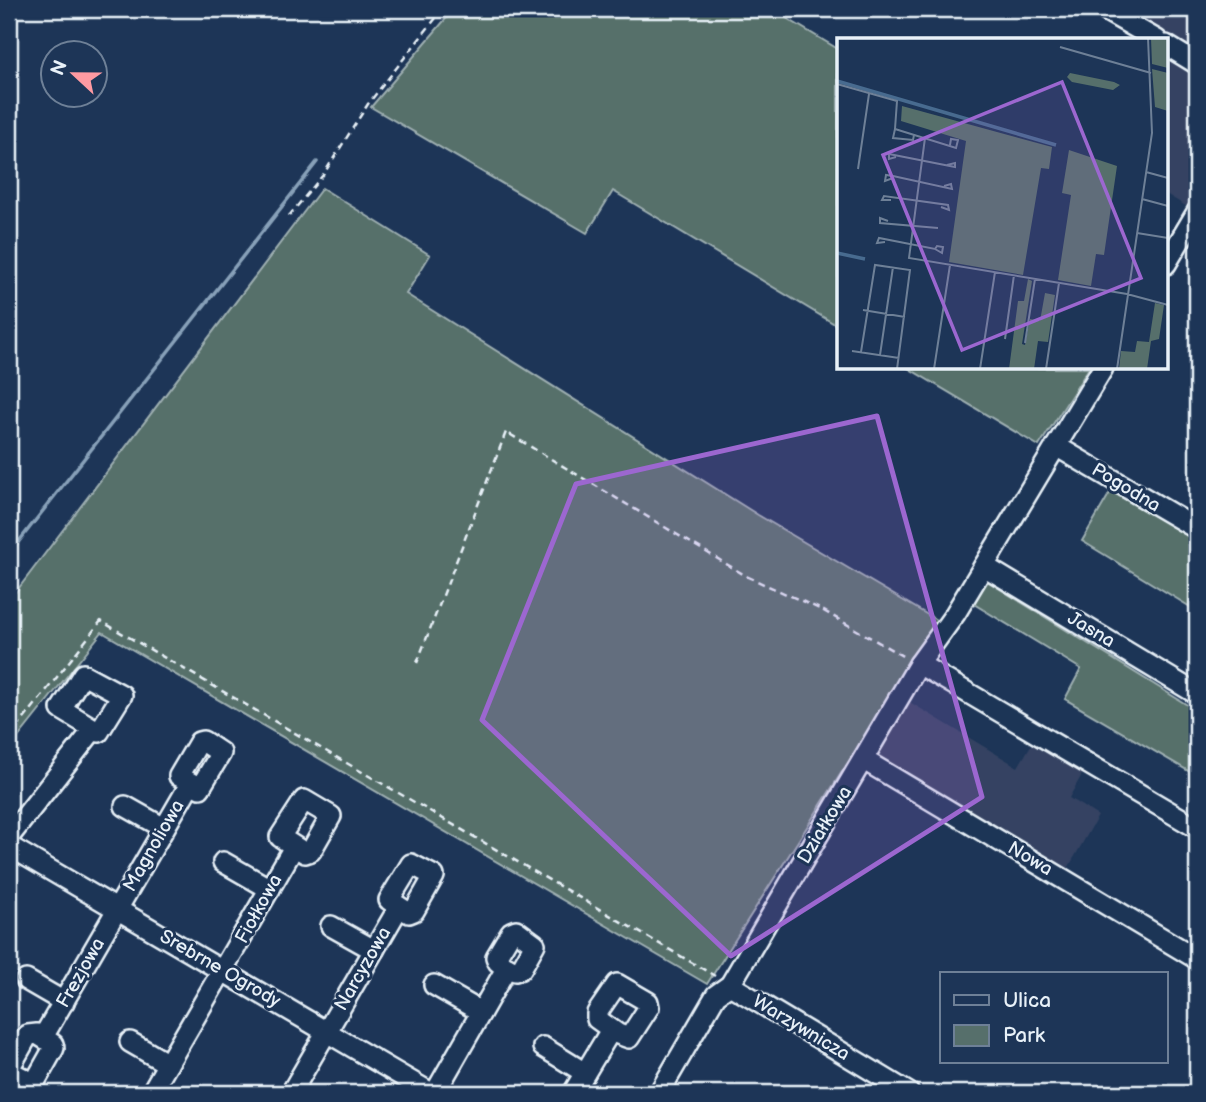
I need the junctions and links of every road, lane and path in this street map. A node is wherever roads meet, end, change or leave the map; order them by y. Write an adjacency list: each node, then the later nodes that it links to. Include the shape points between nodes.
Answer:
1 (443, 9): 7 (path)
2 (1104, 9): 3 (street)
3 (1154, 38)
4 (1168, 46): 5 (street)
5 (1197, 64)
6 (1197, 212): 8 (street)
7 (289, 216)
8 (1168, 261)
9 (1102, 369): 10 (street, Działkowa)
10 (1056, 446): 11 (street, Pogodna); 12 (street, Działkowa)
11 (1197, 529)
12 (984, 566): 14 (street, Działkowa); 15 (street, Jasna)
13 (417, 663): 14 (path, via 506,432 748,577 822,610)
14 (919, 664): 18 (street, Działkowa); 22 (street)
15 (1197, 694)
16 (93, 730): 23 (street)
17 (9, 738): 37 (path, via 101,621)
18 (864, 760): 32 (street, Nowa); 37 (street, Działkowa)
19 (190, 784): 21 (street, Magnoliowa)
20 (125, 806): 21 (street)
21 (164, 828): 29 (street, Magnoliowa)
22 (1197, 828)
23 (9, 837)
24 (9, 846): 29 (street, Srebrne Ogrody)
25 (294, 847): 27 (street, Fiołkowa)
26 (223, 862): 27 (street)
27 (270, 889): 34 (street, Fiołkowa)
28 (398, 907): 31 (street, Narcyzowa)
29 (117, 908): 34 (street, Srebrne Ogrody); 38 (street, Frezjowa)
30 (331, 926): 31 (street)
31 (374, 950): 41 (street, Narcyzowa)
32 (1197, 959)
33 (507, 967): 39 (street)
34 (224, 972): 41 (street, Srebrne Ogrody); 45 (street, Fiołkowa)
35 (26, 980): 38 (street)
36 (434, 985): 39 (street)
37 (730, 985): 51 (street, via 716,995); 52 (street, Warzywnicza)
38 (64, 1002): 42 (street, Frezjowa)
39 (481, 1012): 49 (street)
40 (611, 1030): 46 (street)
41 (327, 1031): 48 (street, Narcyzowa); 49 (street, Srebrne Ogrody)
42 (44, 1037)
43 (130, 1042): 45 (street)
44 (543, 1047): 46 (street)
45 (168, 1064): 47 (street, Fiołkowa)
46 (586, 1073): 50 (street)
47 (151, 1093)
48 (291, 1093)
49 (433, 1093)
50 (573, 1093)
51 (659, 1093)
52 (909, 1093)

